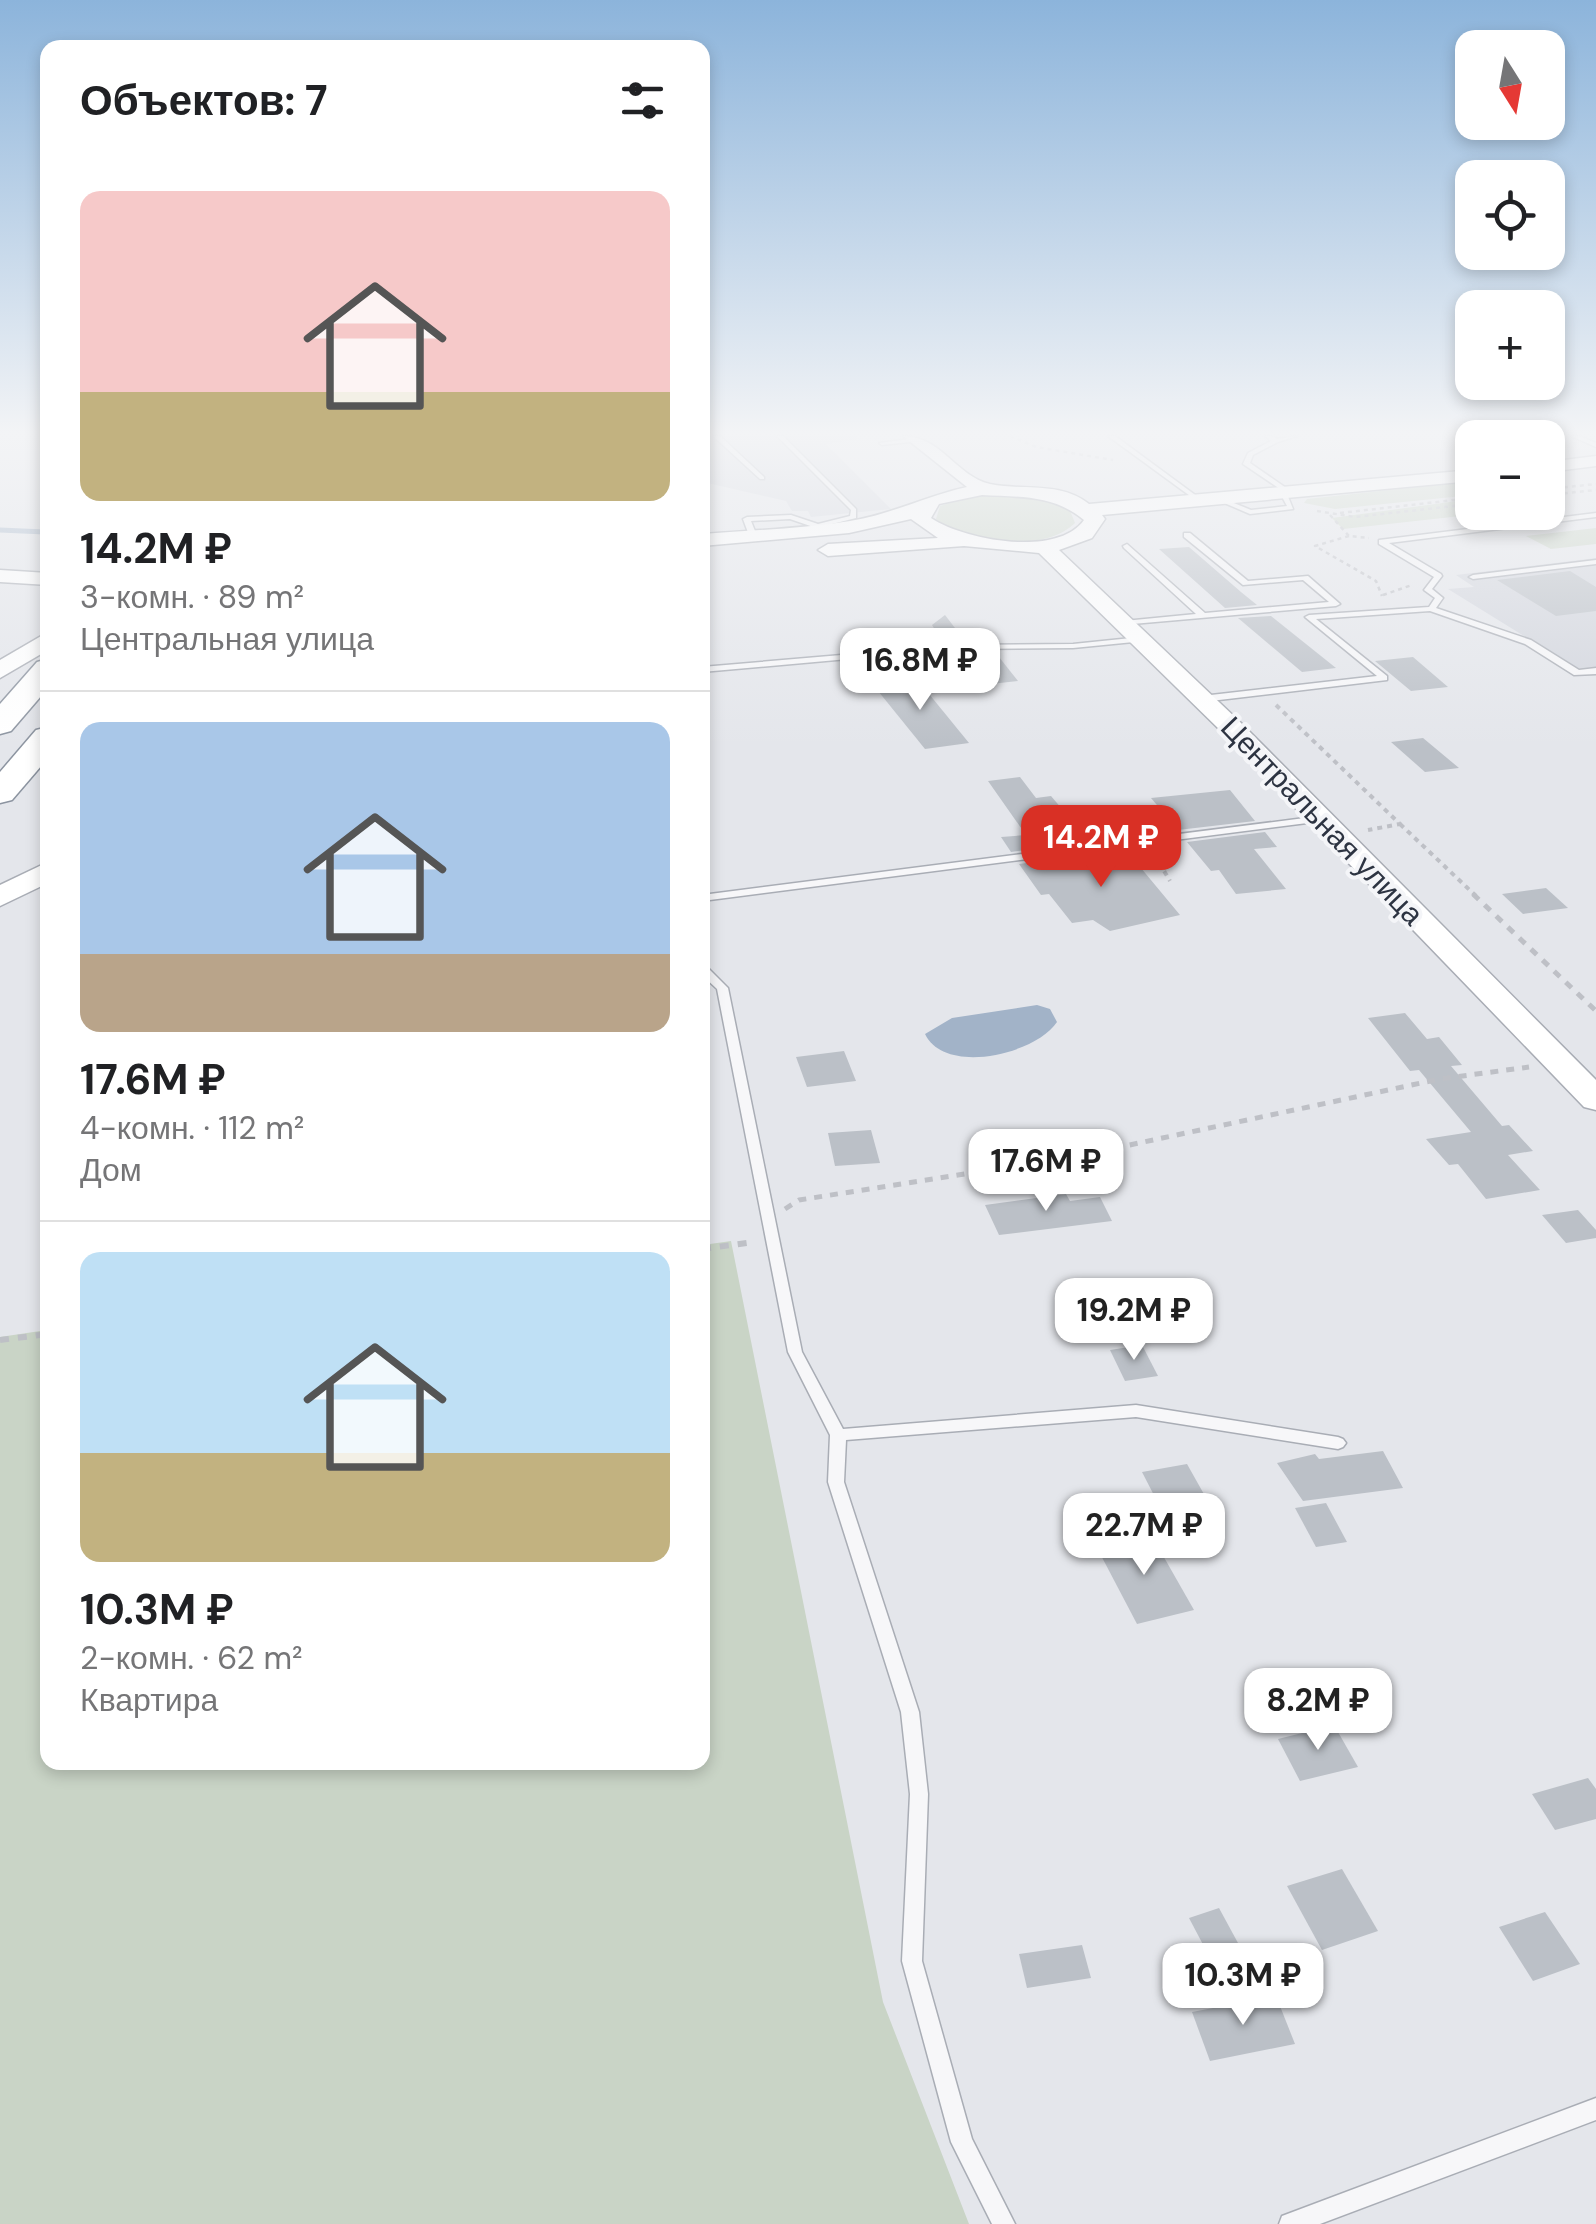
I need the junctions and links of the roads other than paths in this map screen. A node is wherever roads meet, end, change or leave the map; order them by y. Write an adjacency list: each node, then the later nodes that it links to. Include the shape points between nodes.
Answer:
1 (961, 540): 5 (main road)
2 (1066, 540): 6 (main road)
3 (1193, 540): 16 (lane, via 1246,584 1305,578 1336,604)
4 (1400, 540): 15 (lane, via 1382,542 1438,576 1428,590 1439,598)
5 (970, 543): 6 (main road); 10 (main road)
6 (1044, 546): 17 (main road, Центральная улица)
7 (1126, 546): 16 (lane)
8 (0, 556): 9 (main road)
9 (40, 558)
10 (710, 560)
11 (1596, 562): 14 (lane)
12 (0, 578): 13 (main road)
13 (40, 578)
14 (1472, 578)
15 (1432, 609): 21 (lane, via 1528,642 1577,674); 23 (lane, via 1309,617 1384,678)
16 (1203, 616): 17 (lane)
17 (1133, 631): 19 (lane, via 1042,645); 23 (main road, Центральная улица)
18 (40, 644): 20 (main road)
19 (710, 669)
20 (0, 671)
21 (1596, 672)
22 (40, 677): 24 (highway)
23 (1202, 699): 27 (main road, Центральная улица)
24 (0, 724)
25 (40, 747): 26 (highway)
26 (0, 793)
27 (1320, 819): 30 (lane); 32 (main road, Центральная улица)
28 (40, 875): 29 (main road)
29 (0, 897)
30 (710, 897)
31 (710, 976): 33 (lane, via 722,988 794,1352)
32 (1596, 1100)
33 (838, 1435): 34 (lane, via 1136,1411); 36 (lane, via 836,1482 910,1712 919,1794 912,1961 962,2142)
34 (1338, 1443)
35 (1596, 2110): 37 (lane)
36 (1004, 2224)
37 (1290, 2224)

